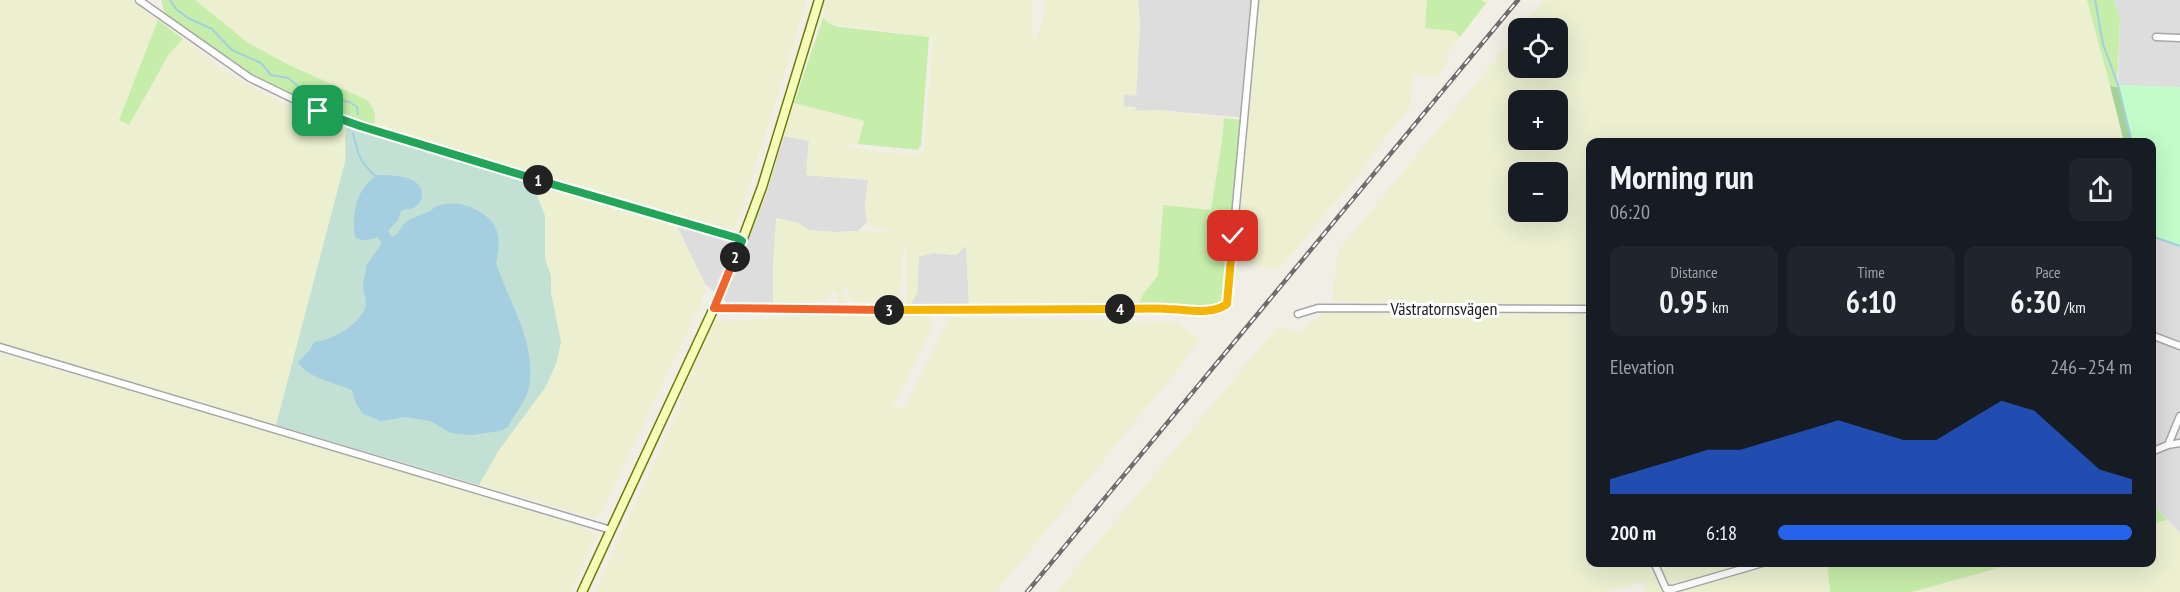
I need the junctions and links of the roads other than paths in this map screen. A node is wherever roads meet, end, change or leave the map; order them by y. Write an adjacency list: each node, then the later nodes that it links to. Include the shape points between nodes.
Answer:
1 (139, 0): 6 (street, via 250,78 318,111)
2 (819, 0): 6 (main road)
3 (1255, 0): 7 (street, via 1227,304 1222,308)
4 (2156, 37): 5 (street)
5 (2180, 38)
6 (742, 241): 7 (main road)
7 (714, 308): 17 (main road)
8 (1586, 309): 9 (street, Västratornsvägen, via 1318,308)
9 (1298, 314)
10 (2156, 337): 12 (street)
11 (0, 346): 17 (street)
12 (2180, 346)
13 (2180, 416): 15 (street)
14 (2180, 443): 15 (street)
15 (2168, 445): 16 (street)
16 (2156, 450)
17 (611, 530): 20 (main road)
18 (1656, 567): 19 (street, via 1666,589)
19 (1749, 567)
20 (582, 592)

